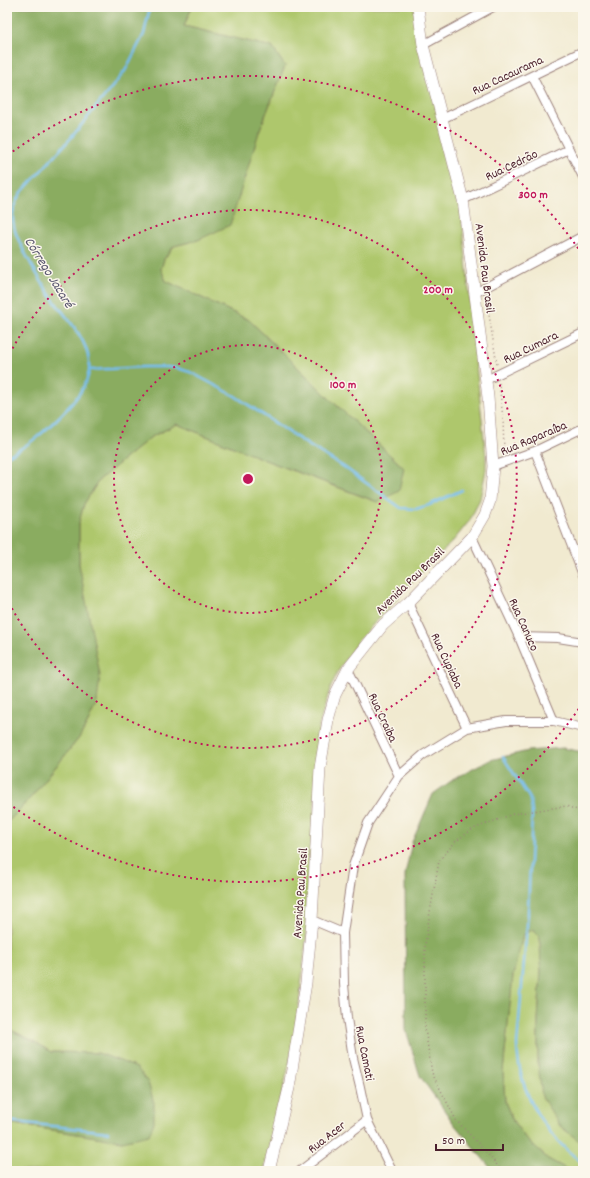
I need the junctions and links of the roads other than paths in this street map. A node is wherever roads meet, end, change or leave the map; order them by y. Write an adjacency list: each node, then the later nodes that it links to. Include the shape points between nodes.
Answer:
1 (418, 7): 3 (main road, Avenida Pau Brasil)
2 (488, 8): 3 (street)
3 (423, 45): 6 (main road, Avenida Pau Brasil)
4 (583, 51): 5 (street, Rua Cacaurama)
5 (532, 76): 6 (street, Rua Cacaurama); 7 (street)
6 (442, 118): 9 (main road, Avenida Pau Brasil)
7 (569, 149): 8 (street); 9 (street, Rua Cedrão)
8 (583, 177)
9 (463, 200): 11 (main road, Avenida Pau Brasil)
10 (583, 236): 11 (street)
11 (474, 293): 13 (main road, Avenida Pau Brasil)
12 (583, 333): 13 (street, Rua Cumara)
13 (486, 380): 16 (main road, Avenida Pau Brasil)
14 (583, 428): 15 (street, Rua Raparaíba)
15 (535, 451): 16 (street, Rua Raparaíba); 18 (street)
16 (493, 466): 17 (main road, Avenida Pau Brasil, via 490,501)
17 (472, 537): 19 (main road, Avenida Pau Brasil); 20 (street, Rua Canuco)
18 (583, 574)
19 (408, 603): 22 (main road, Avenida Pau Brasil, via 383,625); 24 (street, Rua Cupiaba)
20 (519, 637): 21 (street, via 558,638); 23 (street, Rua Canuco)
21 (583, 642)
22 (348, 669): 26 (street, Rua Craiba); 27 (main road, Avenida Pau Brasil, via 335,695 320,768)
23 (554, 721): 24 (street, via 506,721); 25 (street)
24 (467, 728): 26 (street, Rua Camati, via 423,755)
25 (583, 728)
26 (399, 776): 28 (street, Rua Camati, via 368,823 353,866)
27 (312, 920): 28 (street); 30 (main road, Avenida Pau Brasil, via 297,1042)
28 (343, 933): 29 (street, Rua Camati, via 347,1018)
29 (367, 1120): 31 (street, Rua Acer); 32 (street, Rua Camati)
30 (269, 1171)
31 (300, 1171)
32 (392, 1171)

